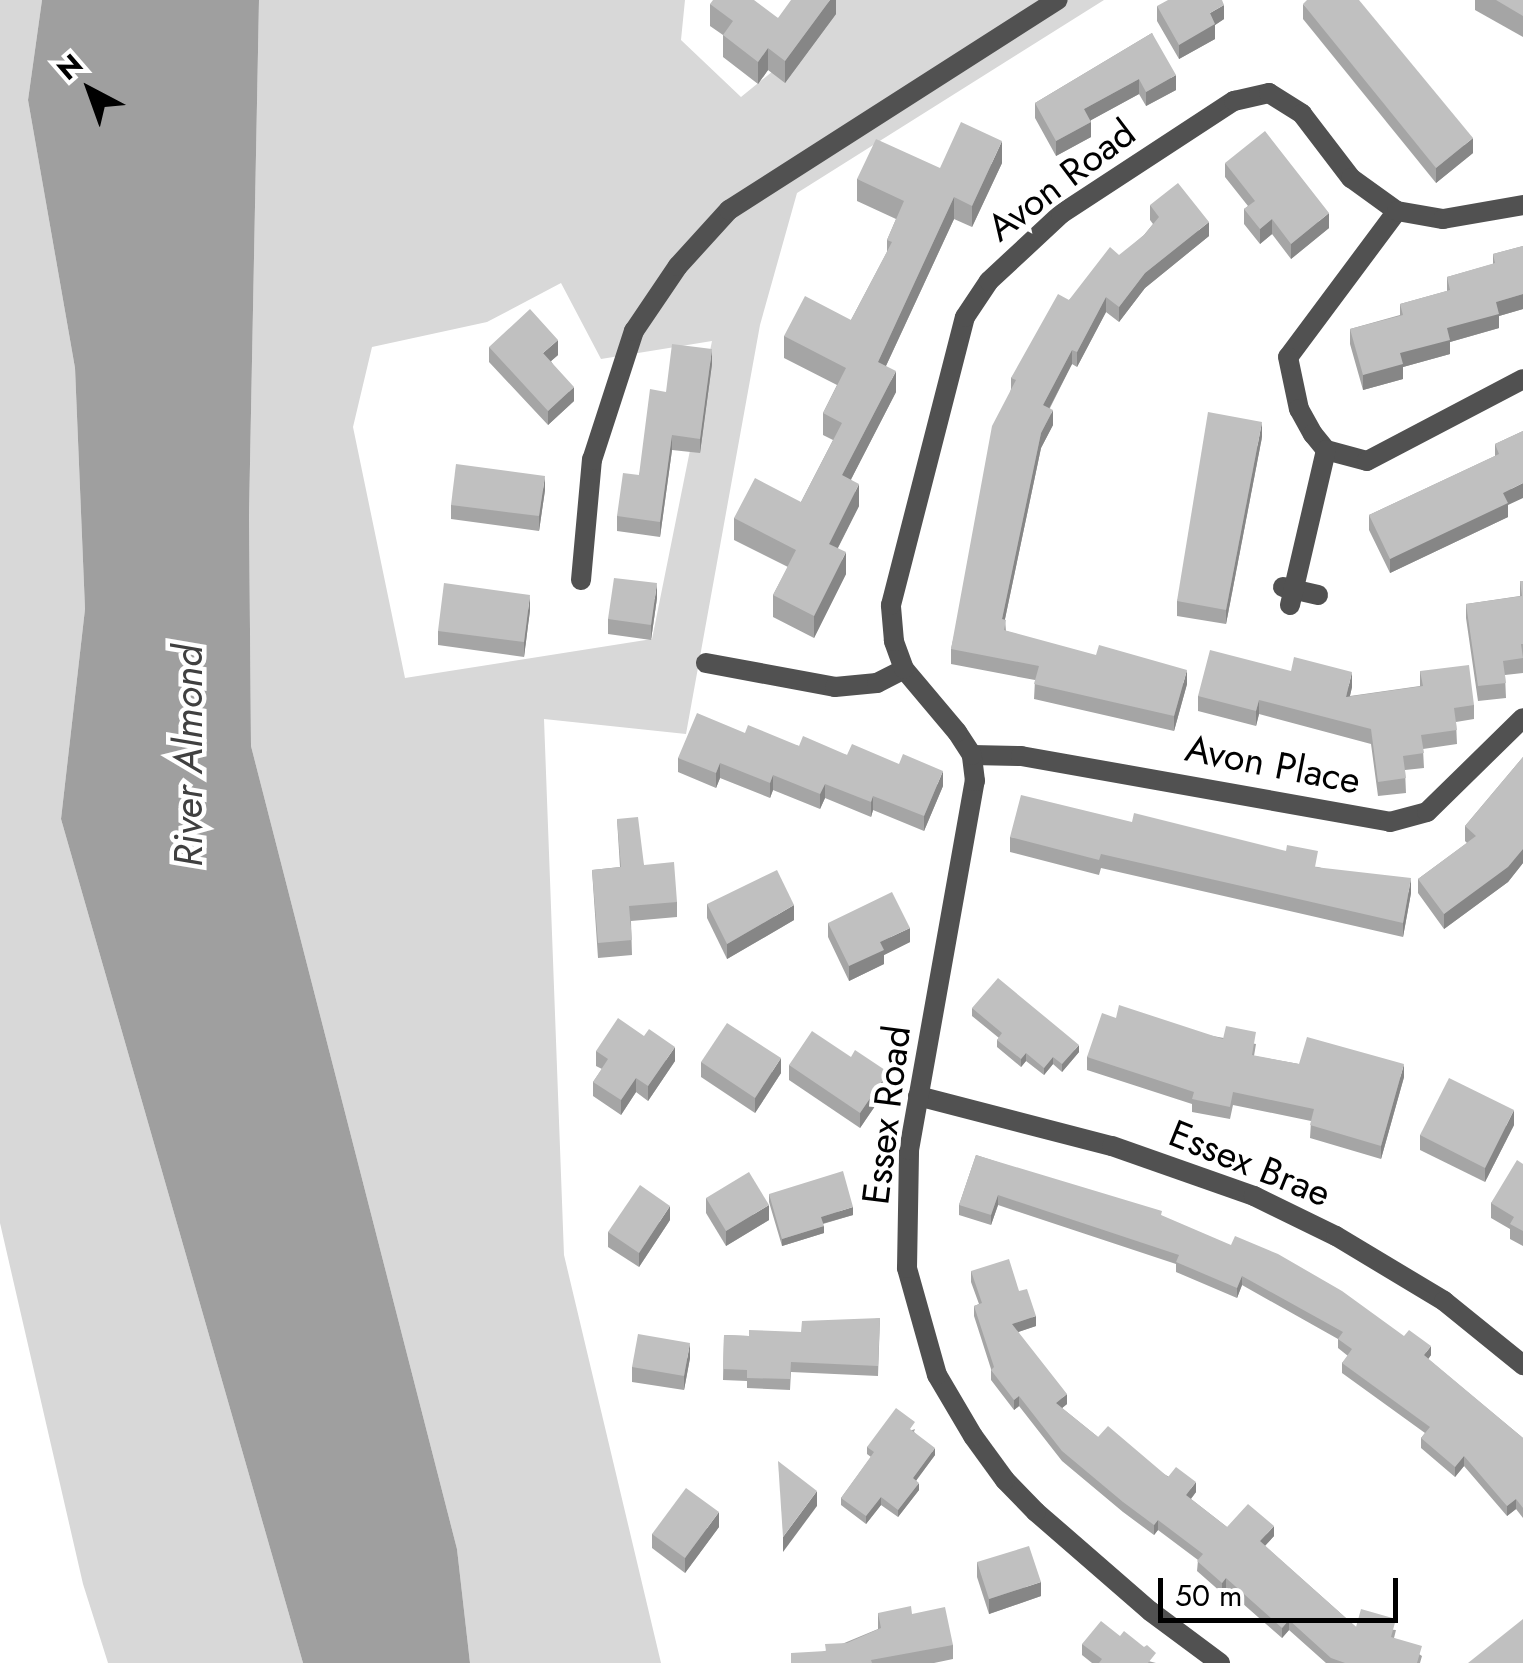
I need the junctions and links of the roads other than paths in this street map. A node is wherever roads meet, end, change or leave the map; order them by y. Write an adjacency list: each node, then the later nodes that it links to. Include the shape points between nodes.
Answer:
1 (1058, 0): 6 (street, via 729,210 678,266 634,332 592,460)
2 (1523, 205): 3 (street, Avon Road, via 1444,219)
3 (1396, 211): 5 (street, via 1288,357 1299,410); 9 (street, Avon Road, via 1351,178 1302,114 1268,94 1234,101 1061,214 1021,248 966,317 892,605)
4 (1523, 379): 5 (street, via 1368,461)
5 (1326, 450): 7 (street, via 1288,593)
6 (581, 580)
7 (1318, 595)
8 (706, 663): 9 (street, via 835,687 877,683)
9 (904, 669): 11 (street, Avon Road)
10 (1523, 718): 11 (street, Avon Place, via 1427,812 1390,822 1021,756)
11 (972, 755): 12 (street, Essex Road, via 976,781)
12 (918, 1096): 13 (street, Essex Brae, via 1112,1146 1254,1196 1444,1301); 14 (street, Essex Road, via 909,1150 906,1268 937,1375 972,1436 1026,1502 1150,1612)
13 (1523, 1365)
14 (1220, 1663)

